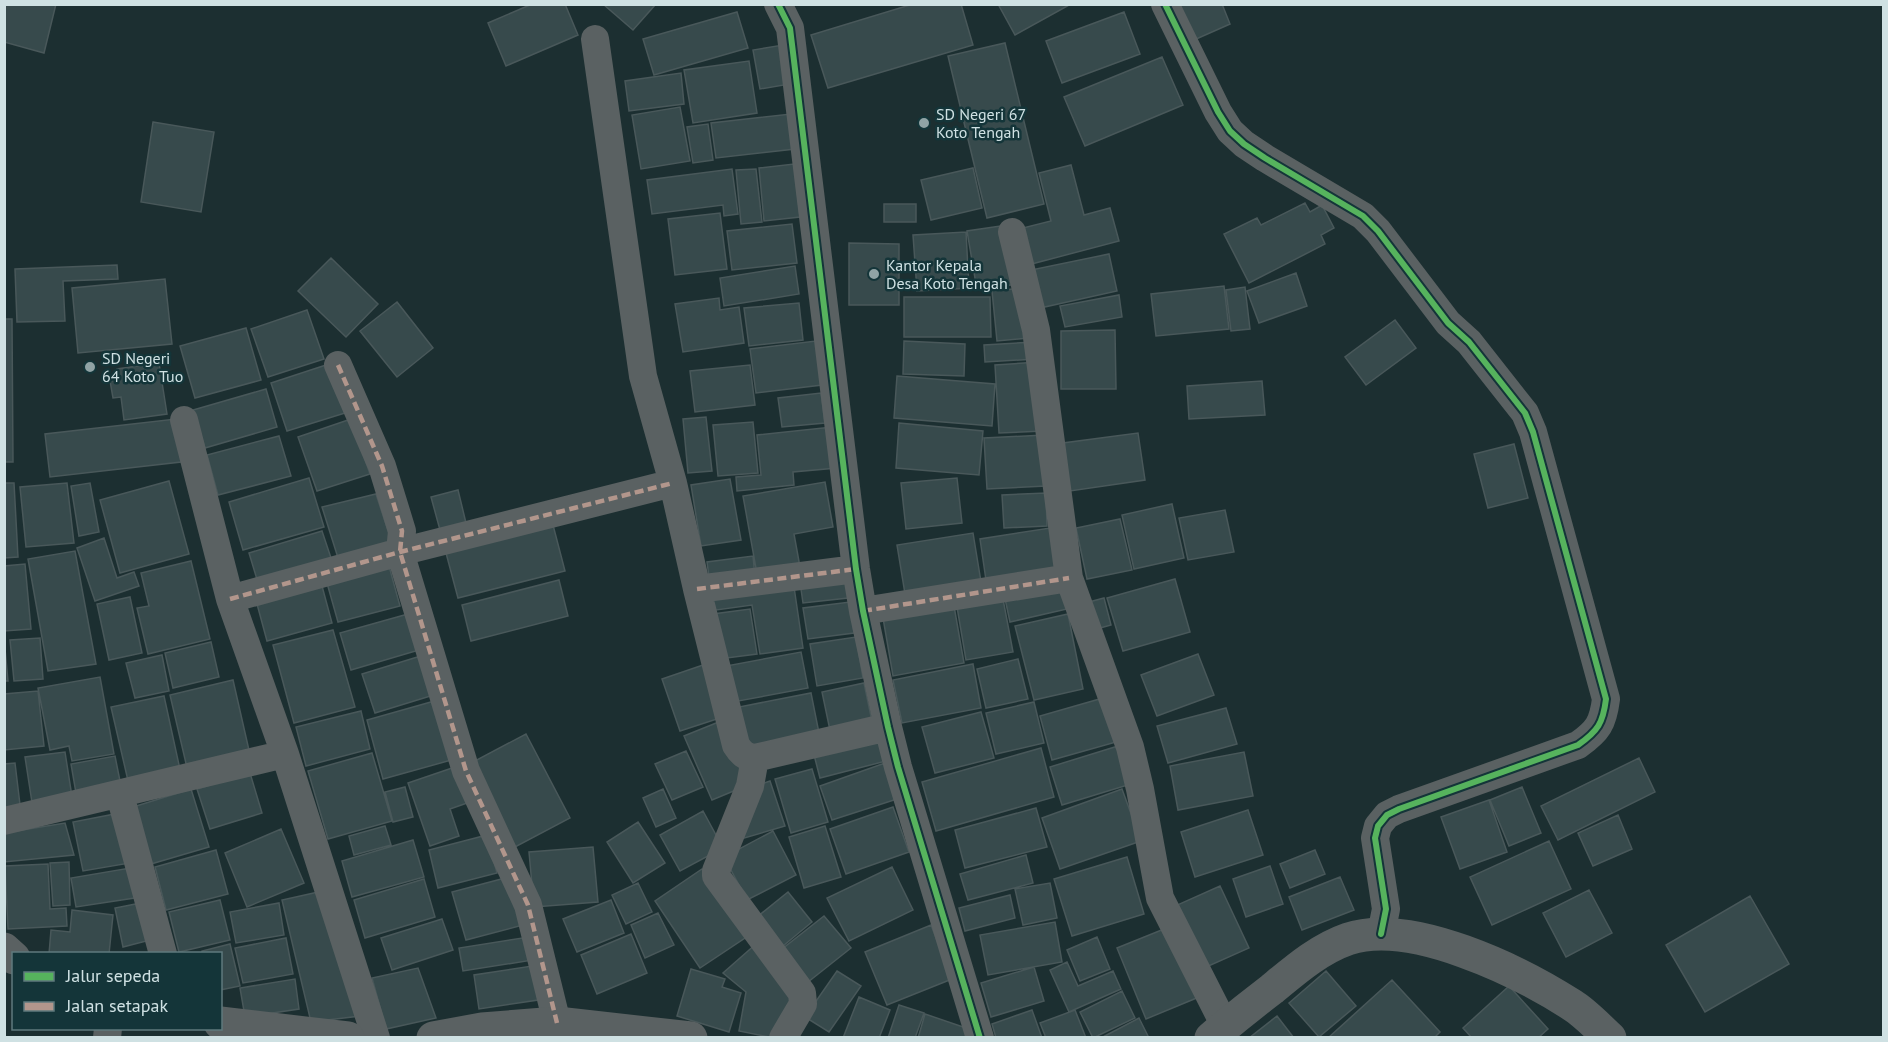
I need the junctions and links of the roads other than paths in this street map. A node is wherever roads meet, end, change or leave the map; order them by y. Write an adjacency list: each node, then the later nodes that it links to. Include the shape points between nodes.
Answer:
1 (778, 4): 9 (street, via 790,28)
2 (1165, 4): 19 (street, via 1230,131 1264,158 1363,216 1525,413 1606,699 1604,717 1594,734 1578,745 1387,815 1378,826 1376,838 1386,909)
3 (595, 39): 7 (street, via 644,376)
4 (1012, 232): 10 (street, via 1036,330)
5 (338, 365): 8 (street, via 382,466 402,531)
6 (184, 420): 12 (street)
7 (673, 483): 8 (street); 11 (street)
8 (400, 552): 12 (street); 22 (street, via 466,771 528,905)
9 (856, 569): 11 (street); 13 (street)
10 (1069, 578): 13 (street); 23 (street, via 1130,747 1160,898)
11 (697, 589): 16 (street, via 736,745 747,757)
12 (230, 599): 15 (street)
13 (863, 611): 14 (street)
14 (888, 727): 16 (street); 29 (street)
15 (285, 754): 17 (street); 25 (street)
16 (755, 758): 28 (street, via 750,786 716,876 802,993 804,1001)
17 (120, 795): 18 (street); 20 (street)
18 (4, 821)
19 (1381, 934): 23 (street, via 1349,939 1310,958); 30 (street, via 1421,940 1484,959 1574,1006)
20 (162, 952)
21 (222, 1023): 24 (street)
22 (557, 1023): 26 (street, via 482,1029); 27 (street)
23 (1218, 1032)
24 (348, 1038)
25 (376, 1038)
26 (434, 1038)
27 (691, 1038)
28 (783, 1038)
29 (980, 1038)
30 (1610, 1038)

